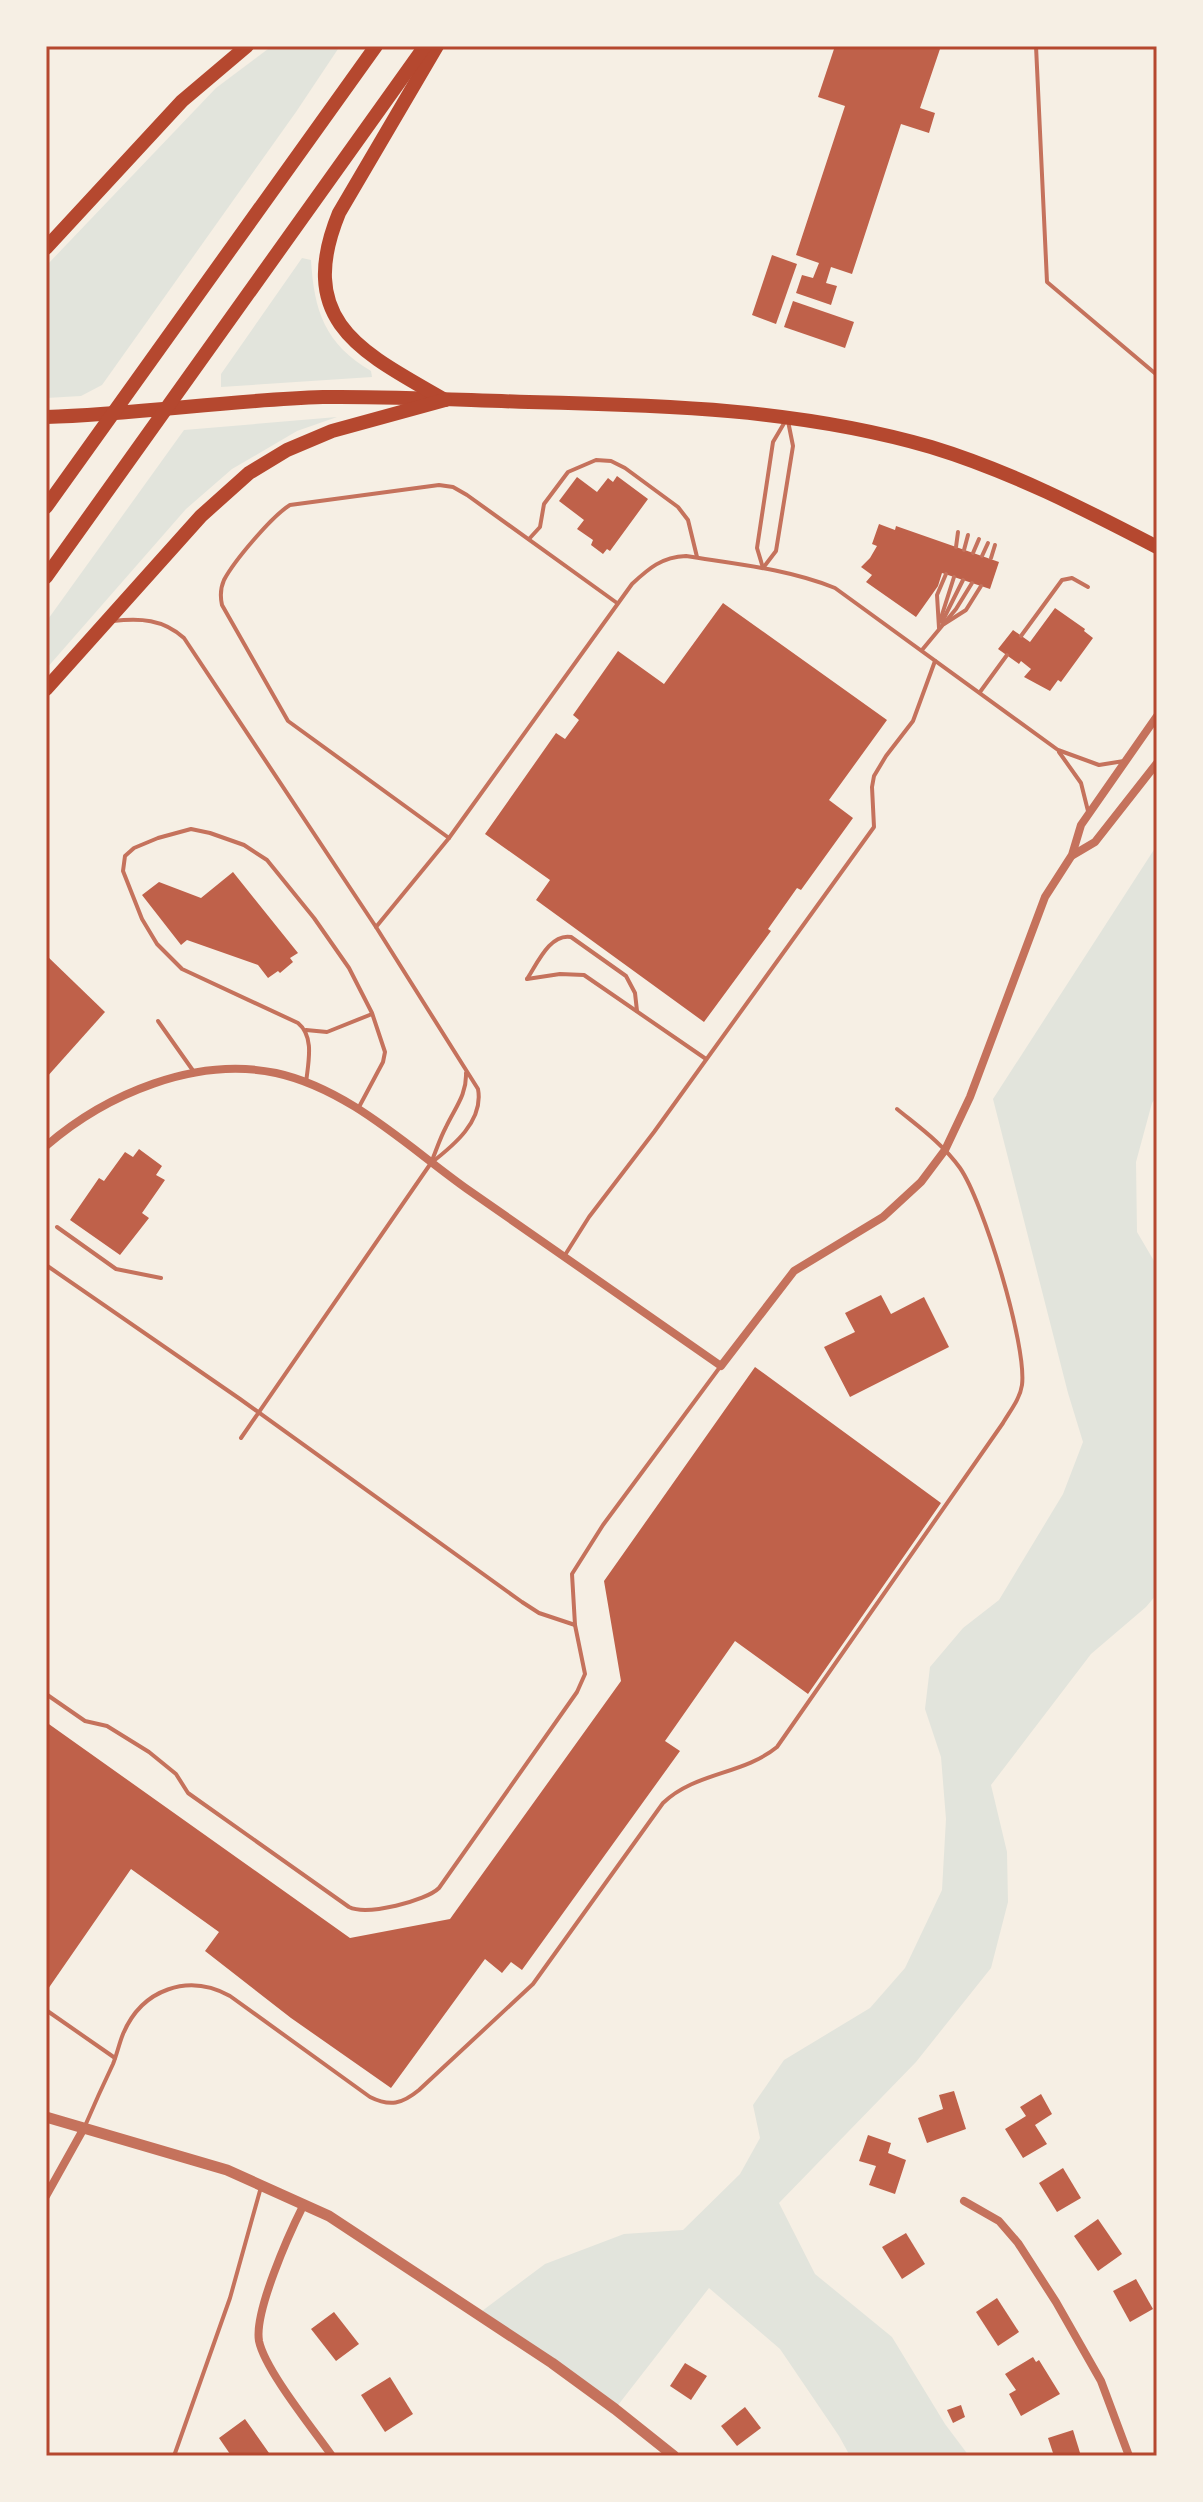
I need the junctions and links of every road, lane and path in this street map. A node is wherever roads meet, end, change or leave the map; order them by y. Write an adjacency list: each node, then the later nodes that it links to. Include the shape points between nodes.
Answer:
1 (247, 46): 6 (main road, via 182,101)
2 (376, 46): 10 (main road)
3 (425, 46): 9 (main road)
4 (437, 46): 8 (main road, via 343,205 325,272 333,312 358,347)
5 (1036, 46): 7 (lane, via 1047,282)
6 (46, 248)
7 (1157, 375)
8 (445, 400): 9 (main road, via 323,397); 12 (main road, via 645,405); 36 (main road, via 332,431 267,461 216,501)
9 (165, 410): 10 (main road); 29 (main road)
10 (112, 415): 11 (main road); 13 (main road)
11 (46, 417)
12 (787, 417): 21 (main road, via 963,458); 27 (lane, via 773,442 757,548); 27 (lane, via 793,446 776,551)
13 (46, 507)
14 (958, 532): 20 (lane)
15 (968, 535): 22 (lane)
16 (529, 539): 25 (lane, via 540,527 544,504 568,472 596,460 611,461 678,507 688,520); 35 (lane); 49 (lane, via 453,487 421,486 307,502 278,513 221,588 222,605 288,721)
17 (979, 539): 23 (lane)
18 (988, 543): 24 (lane)
19 (995, 545): 26 (lane)
20 (956, 547)
21 (1157, 547)
22 (964, 550)
23 (973, 553)
24 (982, 556)
25 (697, 557): 27 (lane); 35 (lane, via 658,562)
26 (991, 558)
27 (763, 568): 39 (lane, via 835,588)
28 (946, 574): 37 (lane, via 937,595)
29 (46, 577)
30 (954, 577): 37 (lane)
31 (963, 580): 37 (lane)
32 (972, 583): 37 (lane)
33 (981, 586): 37 (lane, via 966,610)
34 (1088, 587): 38 (lane, via 1072,578 1062,580)
35 (617, 603): 49 (lane)
36 (106, 621): 42 (main road); 51 (lane, via 148,620 184,638)
37 (939, 628): 39 (lane)
38 (1021, 636)
39 (922, 650): 41 (lane)
40 (1007, 655): 43 (lane)
41 (935, 660): 43 (lane); 56 (lane, via 913,721 874,776 874,827)
42 (46, 689)
43 (980, 693): 45 (lane)
44 (1157, 716): 46 (street)
45 (1058, 750): 46 (lane, via 1099,765); 48 (lane, via 1081,783)
46 (1125, 760): 48 (street)
47 (1157, 763): 50 (street, via 1095,842)
48 (1089, 814): 50 (street)
49 (449, 838): 51 (lane)
50 (1072, 855): 63 (street, via 1036,917 970,1097)
51 (376, 927): 57 (lane)
52 (637, 1011): 52 (lane, via 584,975 527,979 558,938 571,937 626,976); 56 (lane)
53 (372, 1013): 55 (lane, via 327,1032); 55 (lane, via 314,918 267,860 244,845 191,829 146,843 125,856 123,871 142,919 182,969); 60 (lane, via 385,1052)
54 (158, 1021): 58 (lane)
55 (306, 1030): 59 (lane)
56 (706, 1059): 66 (lane)
57 (466, 1070): 64 (lane, via 463,1097); 64 (lane, via 478,1089 477,1109 458,1141)
58 (195, 1074): 59 (street, via 259,1071); 62 (street, via 114,1100)
59 (306, 1083): 60 (street)
60 (358, 1109): 64 (street)
61 (897, 1109): 63 (lane)
62 (46, 1146)
63 (945, 1150): 69 (street, via 921,1182 883,1217 794,1271); 75 (lane, via 972,1189 1006,1293 1022,1355 1020,1393 777,1747 754,1763 686,1785 663,1803 533,1984 401,2103 370,2097 230,1996 202,1984 163,1992 140,2008 123,2033)
64 (431, 1163): 66 (street); 70 (lane)
65 (57, 1227): 68 (lane, via 116,1269)
66 (563, 1257): 69 (street)
67 (46, 1265): 70 (lane)
68 (161, 1278)
69 (721, 1366): 72 (lane, via 576,1565 570,1582)
70 (259, 1413): 71 (lane); 72 (lane, via 522,1602)
71 (241, 1438)
72 (575, 1625): 73 (lane, via 583,1682 439,1888 417,1900 362,1911 188,1793 176,1774 149,1752 107,1726 85,1721)
73 (46, 1694)
74 (46, 2010): 75 (lane)
75 (115, 2058): 77 (lane)
76 (46, 2117): 77 (street)
77 (84, 2128): 78 (street, via 189,2157); 79 (street)
78 (262, 2185): 81 (street); 82 (lane, via 230,2298)
79 (46, 2196)
80 (964, 2201): 85 (street, via 999,2221 1018,2243 1101,2381)
81 (303, 2206): 83 (street, via 262,2310 259,2339 268,2364); 84 (street, via 374,2244 527,2347)
82 (174, 2456)
83 (332, 2456)
84 (674, 2456)
85 (1129, 2456)

